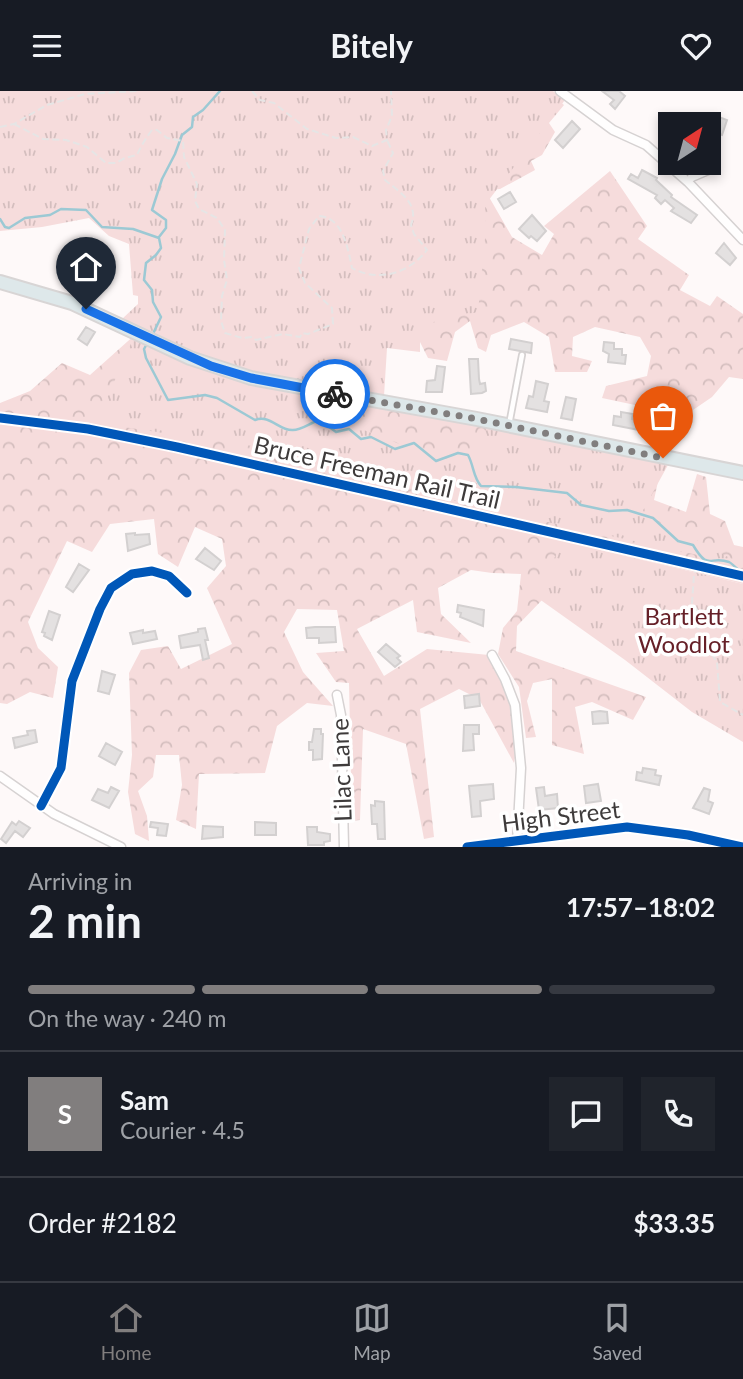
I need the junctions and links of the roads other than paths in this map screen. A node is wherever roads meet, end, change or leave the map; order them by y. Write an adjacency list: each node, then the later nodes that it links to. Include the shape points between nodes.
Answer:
1 (560, 91): 4 (street)
2 (693, 175): 4 (street)
3 (699, 175): 4 (street)
4 (691, 179): 5 (street)
5 (743, 240)
6 (0, 282): 8 (main road, via 72,303 211,366 251,378)
7 (522, 355): 8 (lane)
8 (509, 426): 9 (main road)
9 (743, 473)
10 (187, 593): 14 (street, via 169,576 152,571 132,574 111,589 72,681 61,768)
11 (492, 655): 15 (street, via 515,705 521,768)
12 (337, 695): 17 (street, Lilac Lane)
13 (0, 776): 14 (street)
14 (40, 806): 16 (street)
15 (517, 842): 18 (street, High Street); 19 (street, High Street, via 627,827)
16 (121, 847)
17 (344, 847)
18 (467, 847)
19 (742, 847)

